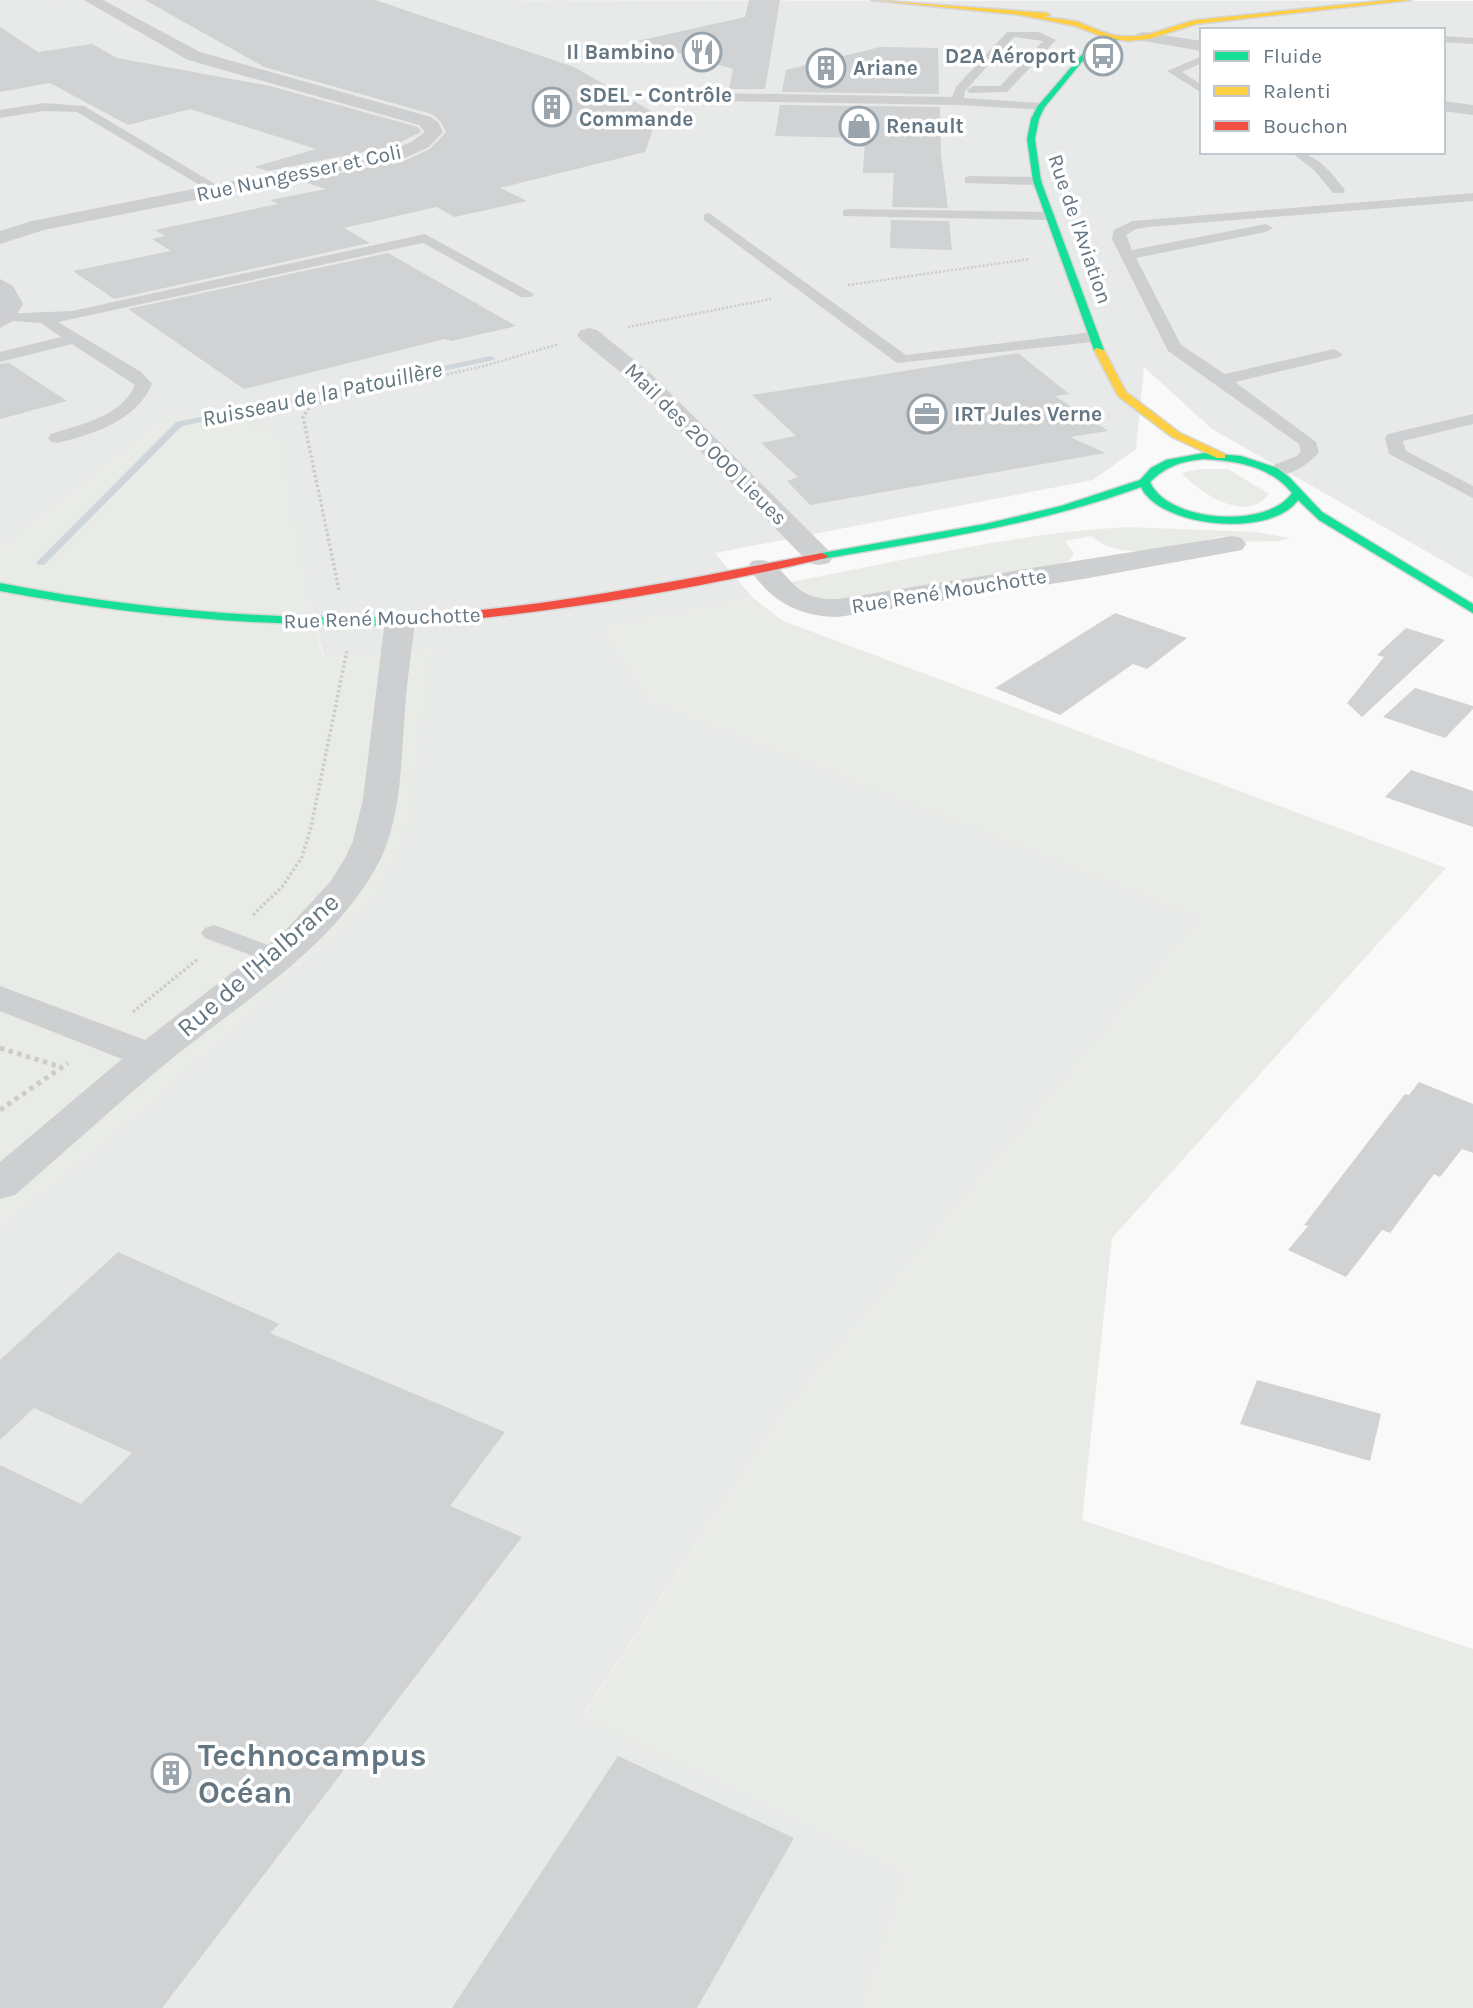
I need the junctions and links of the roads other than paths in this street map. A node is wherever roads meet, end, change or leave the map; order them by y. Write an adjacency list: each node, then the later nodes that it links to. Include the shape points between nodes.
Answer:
1 (92, 0): 25 (street, Rue Nungesser et Coli, via 194,56 425,121 434,132 429,140 398,154)
2 (874, 0): 6 (street)
3 (1386, 0): 5 (street)
4 (1408, 0): 5 (street)
5 (1354, 6): 7 (street)
6 (1088, 21): 8 (street); 13 (street)
7 (1162, 23): 9 (street); 12 (street)
8 (1121, 37): 9 (street); 13 (street, Rue de l'Aviation)
9 (1143, 37): 12 (street)
10 (1445, 38): 11 (lane)
11 (1473, 41)
12 (1197, 45)
13 (1088, 51): 19 (street, Rue de l'Aviation)
14 (1200, 62): 15 (lane, via 1173,71)
15 (1200, 89)
16 (960, 95): 16 (lane, via 1003,89 1050,40 1011,34); 17 (lane); 19 (lane)
17 (687, 101)
18 (1445, 106): 20 (street)
19 (1041, 107): 24 (street, Rue de l'Aviation, via 1031,139)
20 (1473, 110)
21 (0, 114): 25 (lane, via 44,107 80,109)
22 (1300, 154): 26 (lane, via 1320,168)
23 (971, 180): 24 (lane)
24 (1037, 181): 30 (street, Rue de l'Aviation)
25 (218, 190): 32 (street, Rue Nungesser et Coli, via 39,225)
26 (1338, 190)
27 (1473, 197): 34 (lane, via 1132,225 1119,233)
28 (1473, 208): 33 (lane, via 1280,225)
29 (848, 212): 30 (lane)
30 (1050, 216): 41 (street, Rue de l'Aviation)
31 (709, 217): 41 (lane, via 904,360)
32 (0, 238)
33 (1174, 246): 34 (lane); 35 (lane)
34 (1127, 255): 35 (lane)
35 (1136, 272): 45 (lane, via 1174,348)
36 (0, 286): 39 (street, via 13,306)
37 (526, 294): 38 (lane, via 425,238 72,316)
38 (45, 318): 39 (lane); 42 (lane)
39 (2, 319)
40 (589, 335): 63 (street, Mail des 20 000 Lieues, via 642,378)
41 (1093, 337): 46 (street, Rue de l'Aviation, via 1122,394)
42 (76, 338): 44 (lane); 48 (lane, via 144,384 141,395 117,415)
43 (1334, 355): 45 (lane)
44 (0, 357)
45 (1222, 380): 50 (lane, via 1307,442 1310,452 1303,460)
46 (1151, 417): 49 (street, Rue de l'Aviation, via 1192,444); 51 (street, via 1157,445)
47 (1473, 419): 52 (lane, via 1394,438 1398,454)
48 (57, 438)
49 (1229, 458): 50 (street); 51 (street, Rue René Mouchotte, via 1170,462)
50 (1275, 471): 53 (street, via 1291,482)
51 (1149, 475): 54 (street, via 1151,497); 57 (street, Rue René Mouchotte, via 1103,499)
52 (1473, 493)
53 (1297, 494): 58 (street, via 1284,510); 66 (street, via 1314,511)
54 (1176, 511): 55 (street); 58 (street, via 1212,519)
55 (1142, 513)
56 (1101, 514): 57 (street, Rue René Mouchotte)
57 (1024, 519): 63 (street, Rue René Mouchotte)
58 (1250, 519): 59 (street)
59 (1279, 525)
60 (1328, 539): 66 (street)
61 (1232, 544): 64 (street, Rue René Mouchotte)
62 (1084, 545): 64 (street)
63 (819, 557): 65 (street, Rue René Mouchotte)
64 (1110, 566): 65 (street, Rue René Mouchotte, via 826,608 794,601)
65 (762, 567): 69 (street, Rue René Mouchotte, via 541,608)
66 (1410, 573): 68 (street)
67 (0, 587): 69 (street, Rue René Mouchotte, via 193,618 347,630)
68 (1473, 609)
69 (400, 620): 71 (street, Rue de l'Halbrane, via 382,778 374,826 362,859 323,914)
70 (219, 935): 71 (lane)
71 (275, 956): 73 (street, Rue de l'Halbrane)
72 (0, 998): 73 (street, Rue de l'Halbrane)
73 (150, 1056): 74 (street, Rue de l'Halbrane)
74 (0, 1185)

